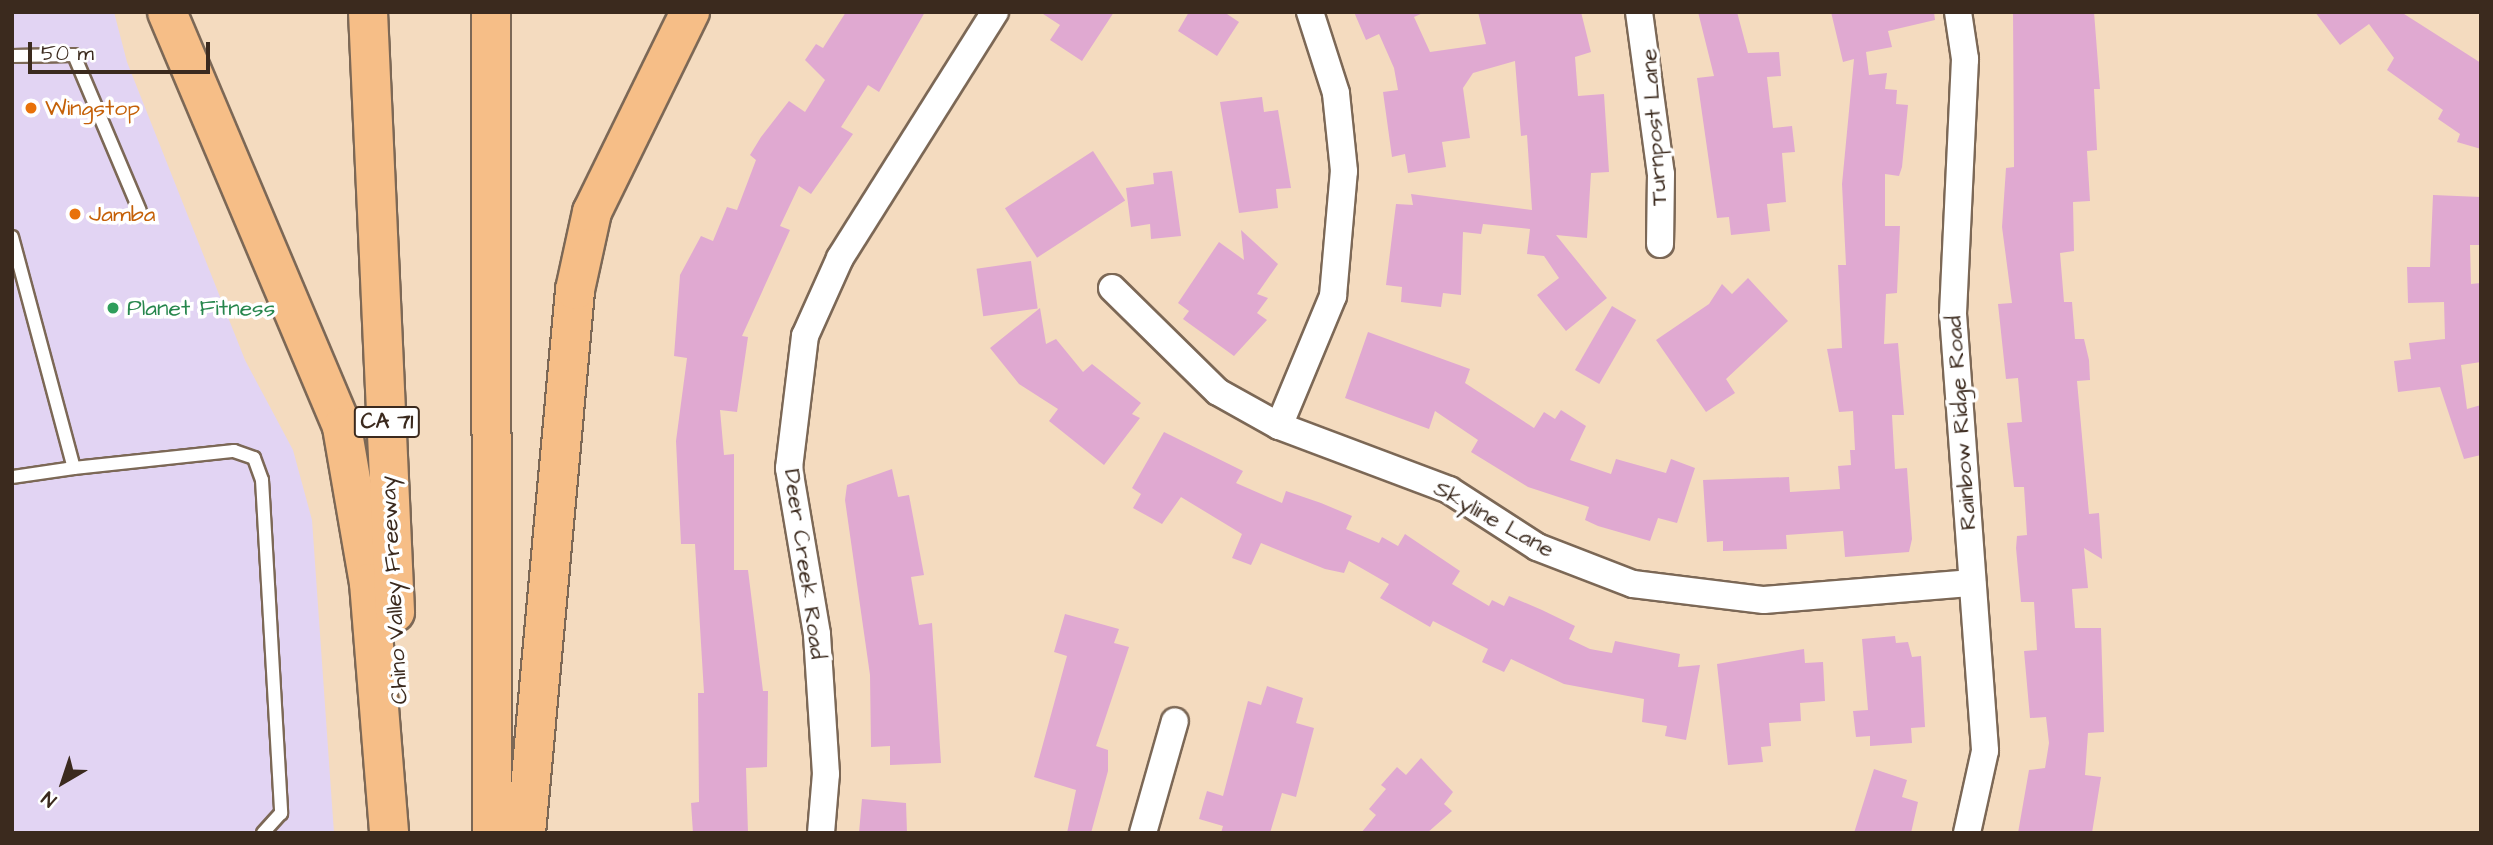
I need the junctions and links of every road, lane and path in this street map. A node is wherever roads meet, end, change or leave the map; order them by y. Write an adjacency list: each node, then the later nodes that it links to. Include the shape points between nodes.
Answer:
1 (167, 12): 22 (highway, via 342,426 369,583)
2 (368, 12): 23 (highway, Chino Valley Freeway / CA 71)
3 (491, 12): 11 (highway)
4 (497, 12): 11 (highway)
5 (690, 12): 25 (highway, via 592,212 576,290)
6 (995, 12): 26 (street, Deer Creek Road, via 839,258 805,336 789,468 817,634 826,774)
7 (1310, 12): 16 (street, via 1336,93 1344,171 1333,296)
8 (1639, 12): 14 (street, Turnpost Lane, via 1661,174)
9 (1958, 12): 19 (street, Rainbow Ridge Road, via 1965,59 1953,314)
10 (12, 56): 12 (lane, via 74,55)
11 (494, 74): 24 (highway)
12 (140, 211)
13 (12, 237): 17 (lane)
14 (1660, 244)
15 (1112, 288): 16 (street, Skyline Lane, via 1218,392)
16 (1279, 426): 19 (street, Skyline Lane, via 1449,490 1537,547 1633,584 1764,600)
17 (74, 468): 18 (lane); 21 (lane, via 233,451 254,458 262,480 281,813)
18 (12, 477)
19 (1972, 583): 28 (street, Rainbow Ridge Road, via 1985,751)
20 (1175, 721): 27 (street)
21 (263, 833)
22 (389, 833)
23 (405, 833)
24 (492, 833)
25 (526, 833)
26 (821, 833)
27 (1143, 833)
28 (1967, 833)

